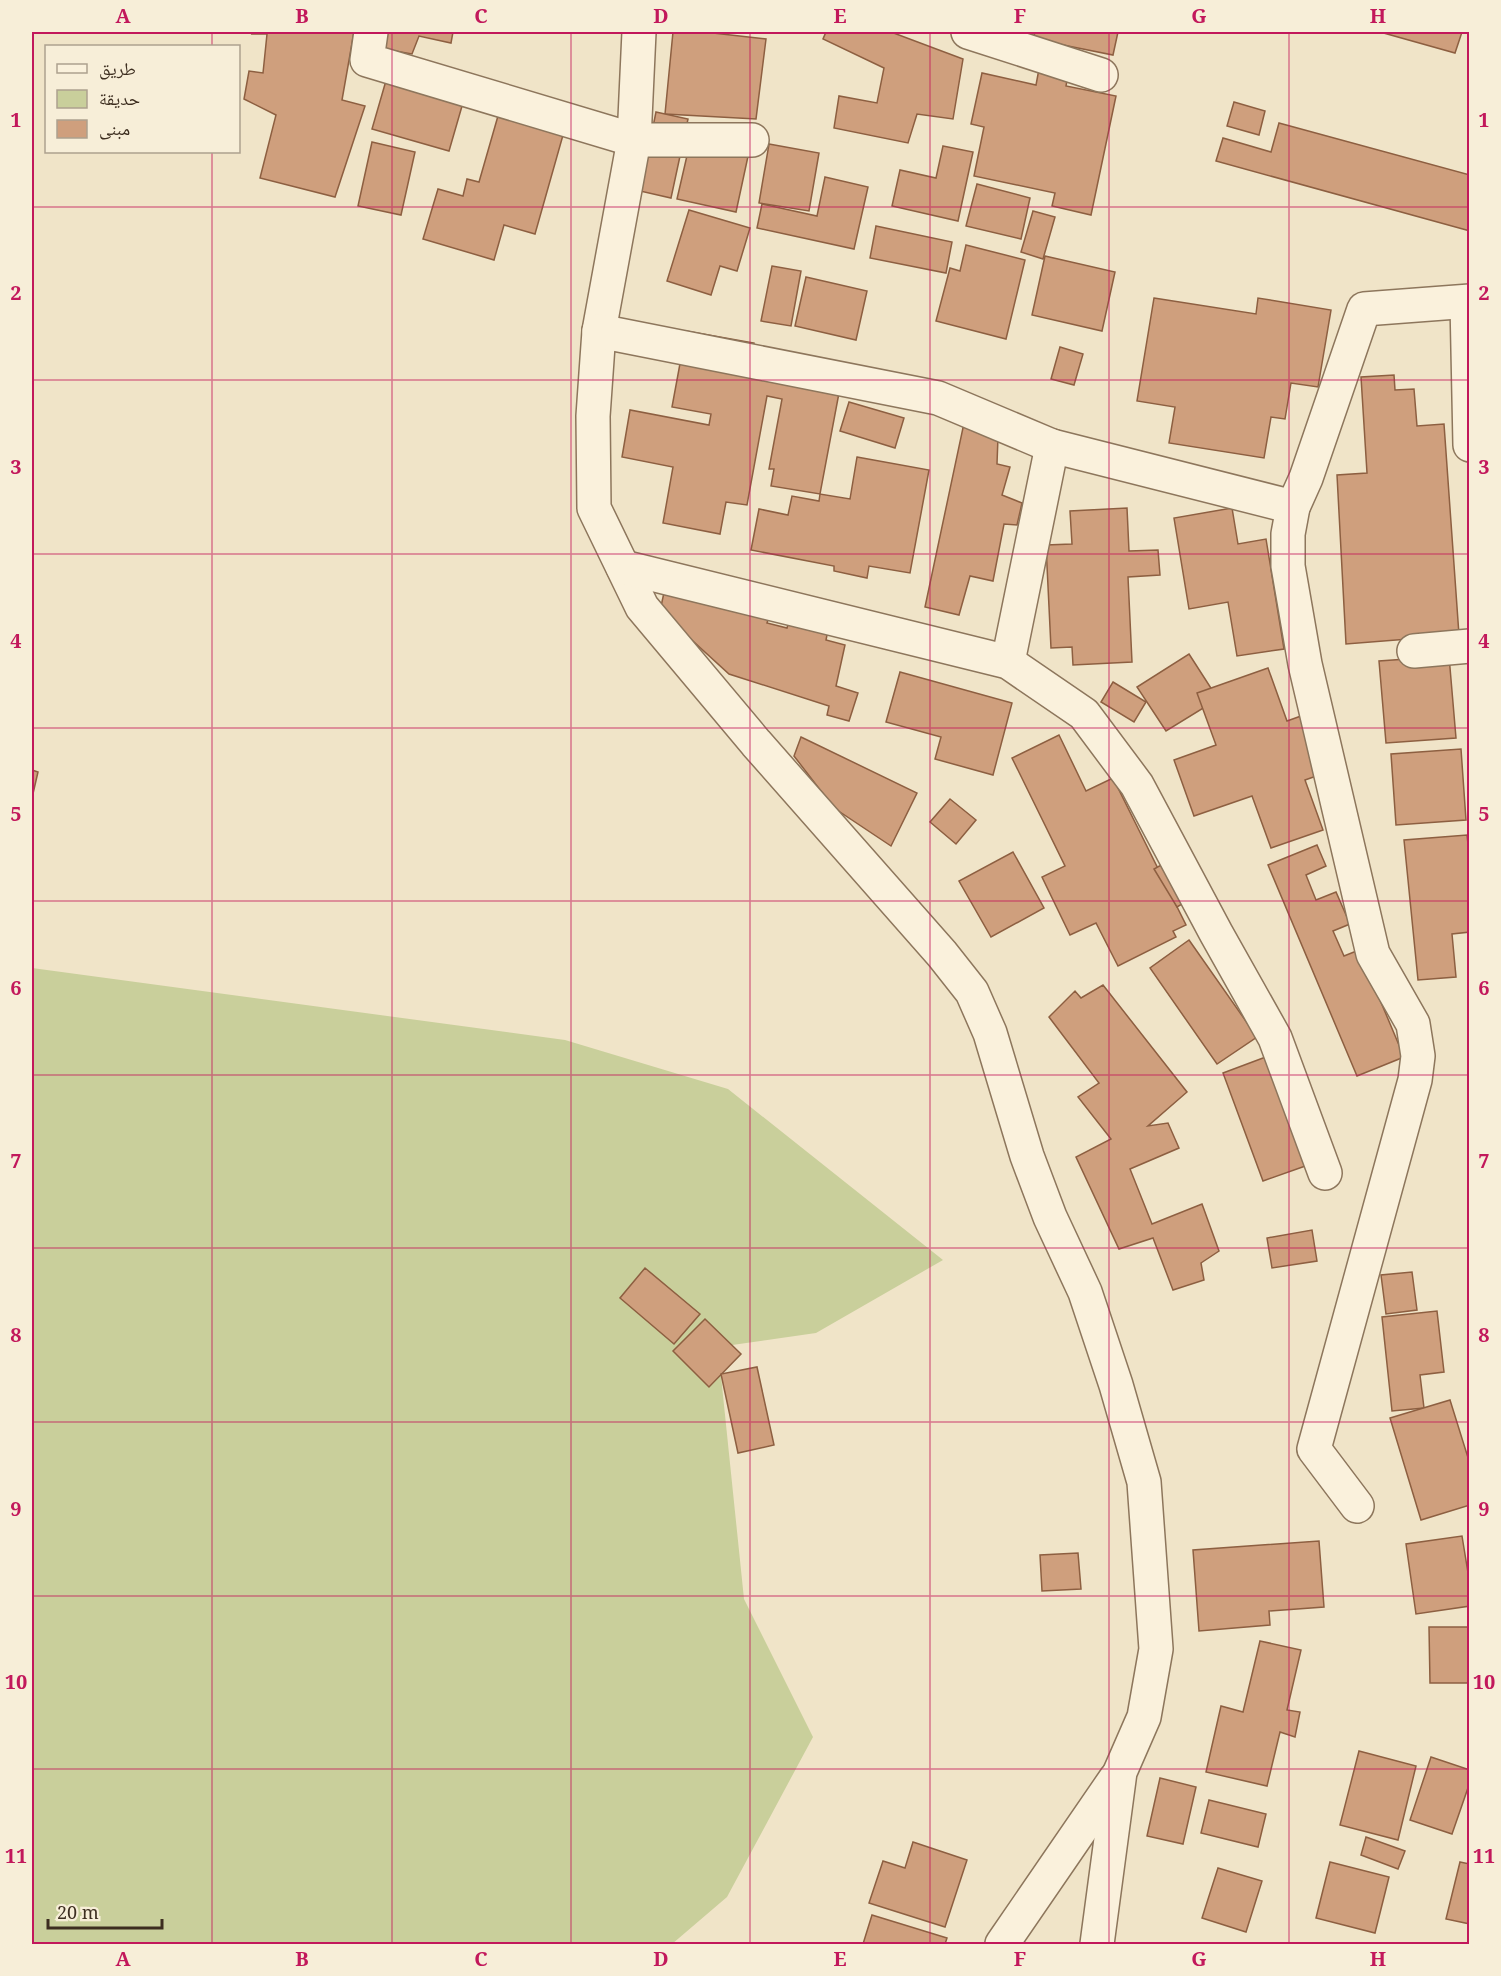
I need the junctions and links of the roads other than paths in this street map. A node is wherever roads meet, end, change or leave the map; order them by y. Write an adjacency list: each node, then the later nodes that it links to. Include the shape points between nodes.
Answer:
1 (371, 32): 5 (street, via 367,60)
2 (639, 32): 5 (street)
3 (968, 32): 4 (street)
4 (1101, 75)
5 (634, 140): 6 (street); 8 (street)
6 (752, 140)
7 (1468, 302): 9 (street); 11 (street, via 1364,309)
8 (599, 331): 10 (street, via 938,398); 12 (street, via 593,416 594,508)
9 (1470, 445)
10 (1052, 446): 11 (street); 15 (street)
11 (1293, 507): 17 (street, via 1288,566 1305,664 1373,954 1413,1024 1418,1056 1415,1080 1314,1449)
12 (623, 567): 15 (street); 18 (street, via 649,616 972,992 990,1033 1027,1156 1084,1292 1116,1385 1144,1482 1155,1649 1144,1717)
13 (1470, 646): 14 (street)
14 (1414, 651)
15 (1008, 662): 16 (street, via 1084,714 1137,785 1275,1038)
16 (1325, 1173)
17 (1357, 1506)
18 (1120, 1772): 19 (street); 20 (street)
19 (1002, 1944)
20 (1097, 1944)

